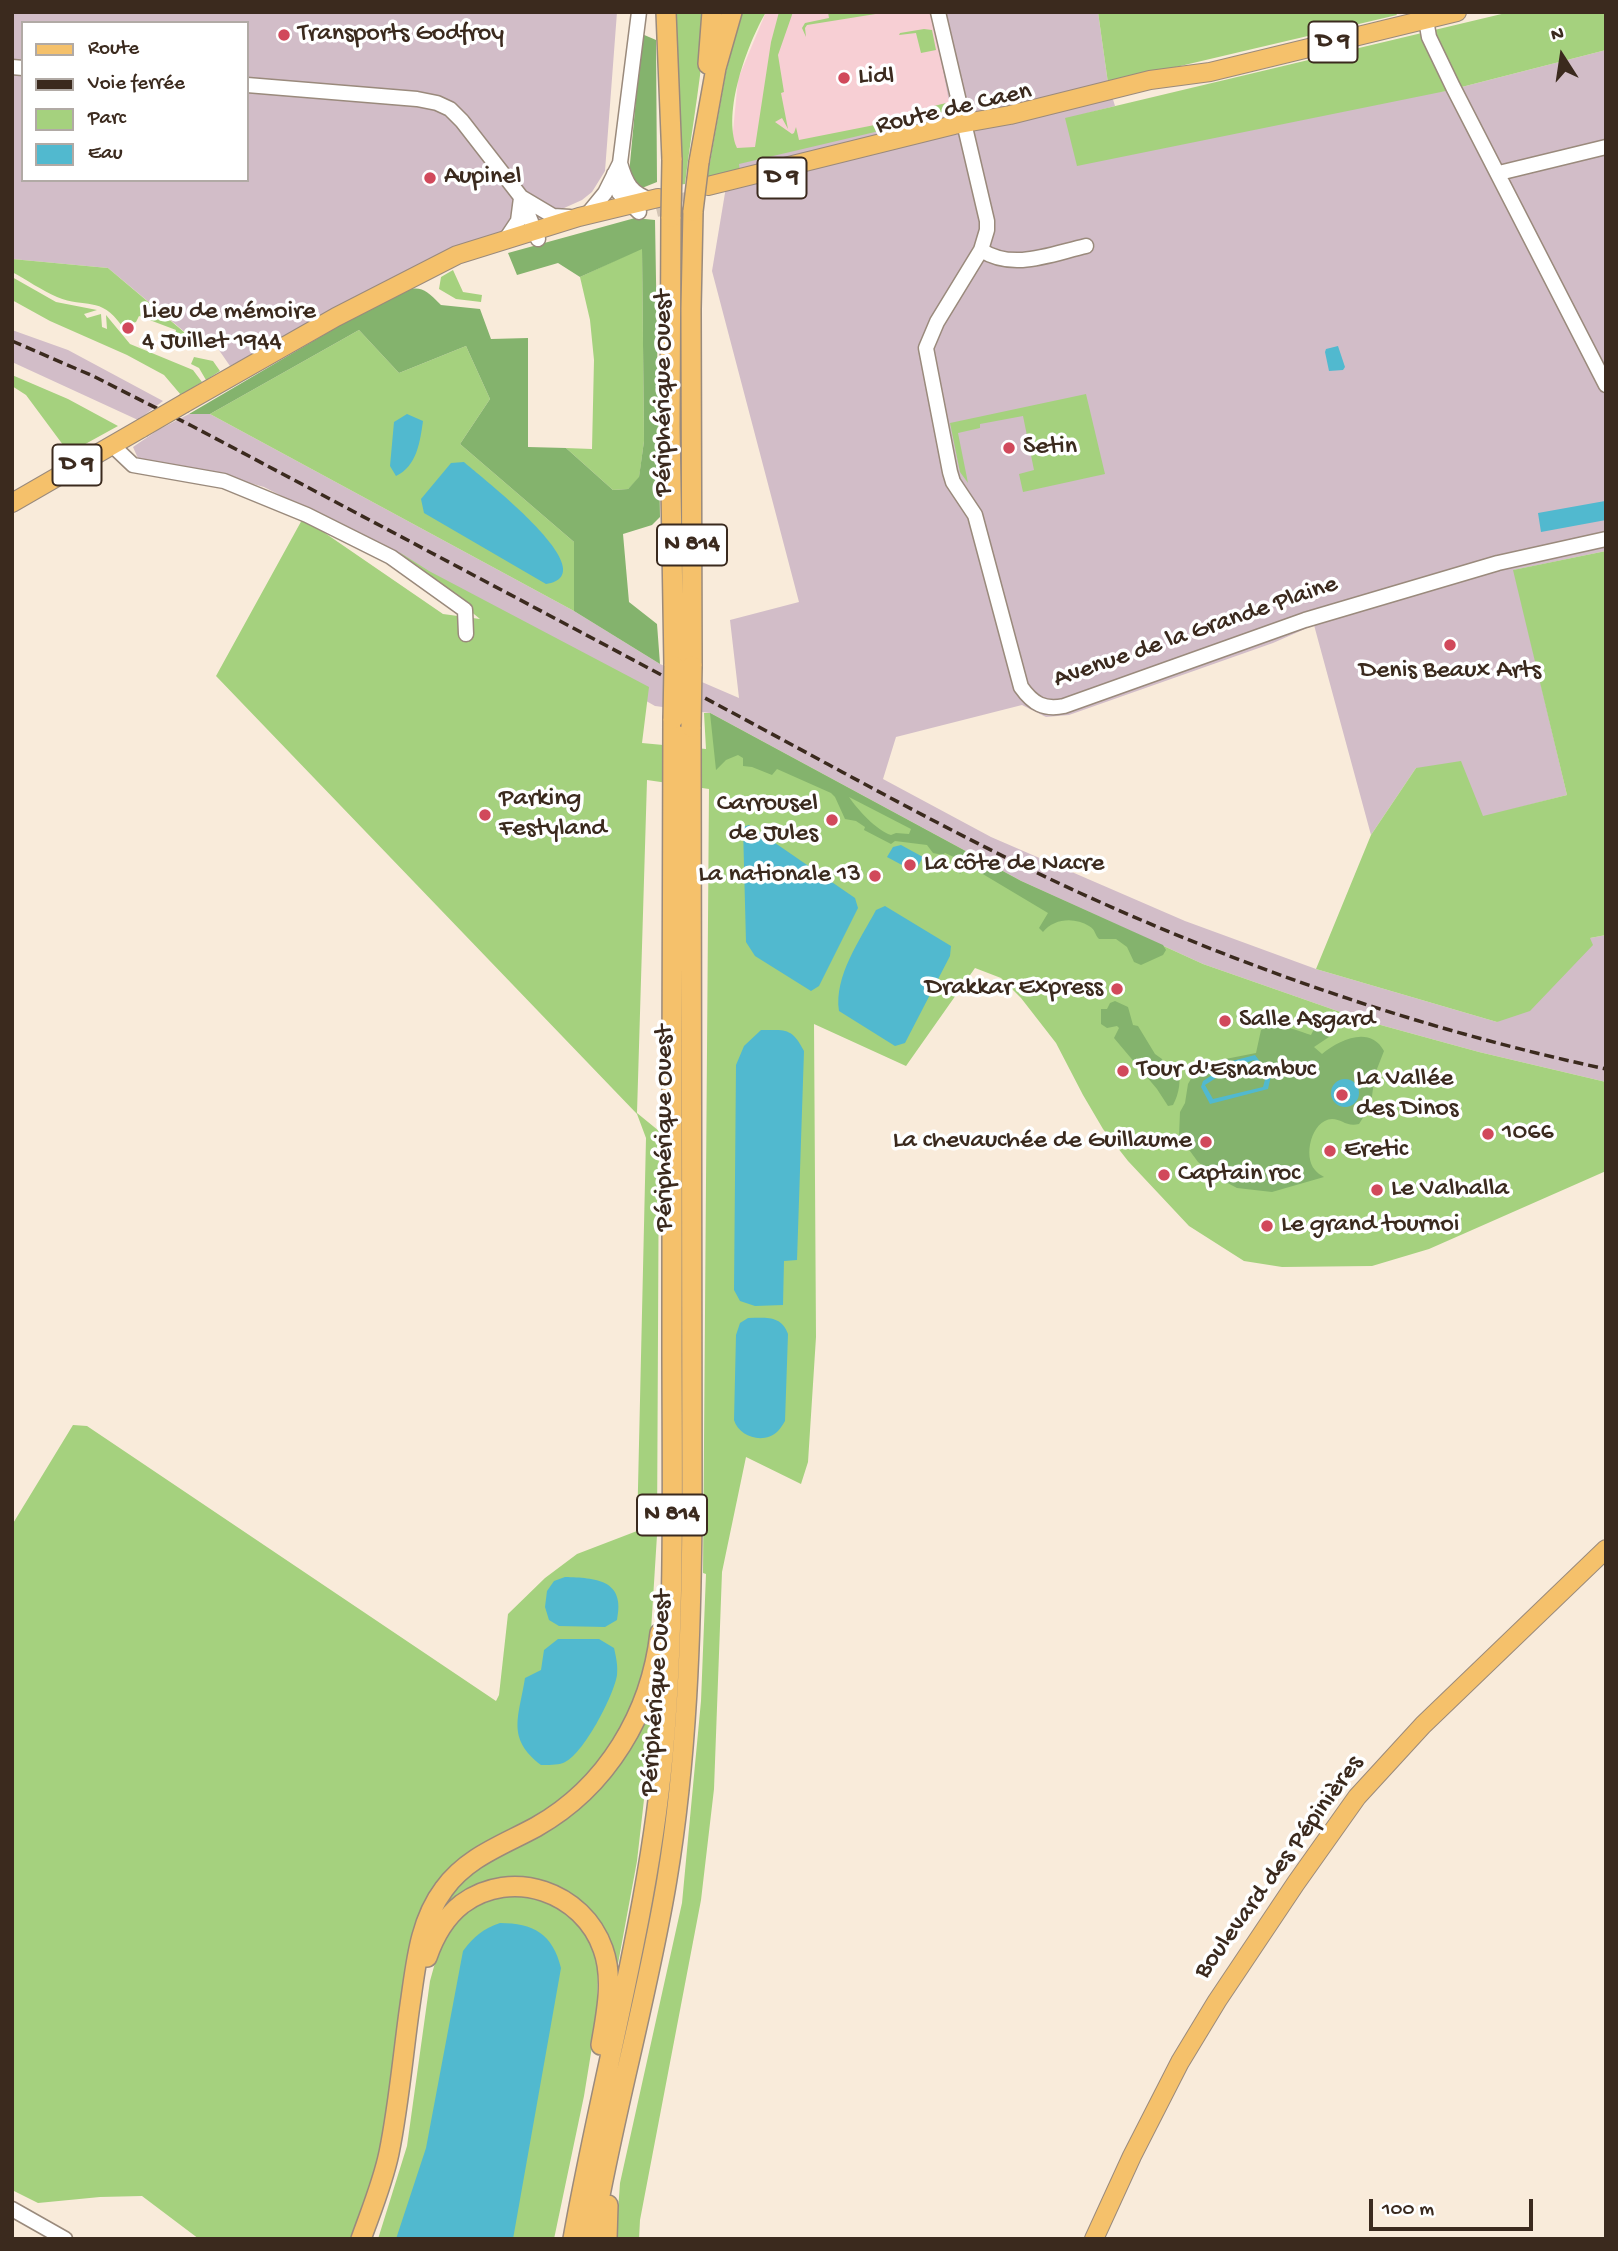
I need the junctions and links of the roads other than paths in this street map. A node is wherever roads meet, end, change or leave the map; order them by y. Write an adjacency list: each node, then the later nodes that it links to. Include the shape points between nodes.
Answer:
1 (639, 12): 12 (street)
2 (664, 12): 15 (highway, Périphérique Ouest / N 814, bridge, via 672,160)
3 (712, 12): 11 (highway)
4 (732, 12): 11 (highway, Périphérique Ouest / N 814, via 716,68)
5 (938, 12): 9 (street, Avenue de la Grande Plaine)
6 (1457, 12): 7 (main road, Route de Caen / D 9)
7 (1426, 20): 9 (main road, Route de Caen / D 9, via 985,130); 13 (street, via 1429,37)
8 (248, 85): 14 (street, via 437,103 462,121)
9 (966, 128): 9 (main road, Route de Caen / D 9, via 708,191 771,169 942,127); 20 (street, Avenue de la Grande Plaine, via 988,221)
10 (1606, 147): 13 (street)
11 (699, 162): 27 (highway, Périphérique Ouest / N 814, bridge, via 693,211)
12 (617, 168): 15 (street, via 629,188); 15 (street, via 616,188); 16 (street, via 605,193)
13 (1499, 173): 22 (street)
14 (521, 197): 16 (street, via 552,216); 17 (street); 18 (street, via 518,221)
15 (651, 207): 16 (main road); 17 (main road, D 9); 27 (highway, Périphérique Ouest / N 814, via 670,427)
16 (583, 216): 17 (main road, D 9)
17 (536, 235): 18 (main road, D 9); 21 (main road, D 9)
18 (506, 239): 21 (main road, D 9, via 457,255)
19 (1086, 246): 20 (street, via 1013,261)
20 (981, 250): 25 (street, Avenue de la Grande Plaine, via 928,338 926,358 953,482 975,514 1021,687 1039,706 1064,706 1317,616 1498,563)
21 (425, 272): 23 (main road, D 9, bridge, via 336,317)
22 (1606, 385)
23 (112, 445): 24 (main road, D 9); 26 (street, via 133,465 250,490 374,548 465,610)
24 (12, 503)
25 (1606, 539)
26 (466, 634)
27 (683, 666): 28 (highway, Périphérique Ouest / N 814, bridge, via 691,727); 28 (highway, Périphérique Ouest / N 814, bridge, via 673,719)
28 (682, 759): 29 (highway, Périphérique Ouest / N 814, via 673,783); 32 (highway, Périphérique Ouest / N 814, via 692,789 689,1686 666,1882)
29 (673, 1492): 31 (highway, Périphérique Ouest / N 814, via 670,1656 658,1807 629,1974); 35 (highway, via 658,1650 645,1700 630,1731 614,1757 579,1795 542,1823 466,1866 445,1887 429,1916 417,1959 389,2153)
30 (1606, 1549): 40 (main road, Boulevard des Pépinières, via 1423,1725 1357,1797 1180,2062)
31 (594, 2124): 36 (highway, via 608,1966 590,1922 577,1909 531,1887 502,1888 475,1896 443,1924 427,1958 396,2159); 37 (highway, Périphérique Ouest / N 814)
32 (605, 2167): 38 (highway, Périphérique Ouest / N 814); 39 (highway)
33 (12, 2209): 34 (street)
34 (65, 2239)
35 (361, 2239)
36 (370, 2239)
37 (573, 2239)
38 (592, 2239)
39 (607, 2239)
40 (1094, 2239)

